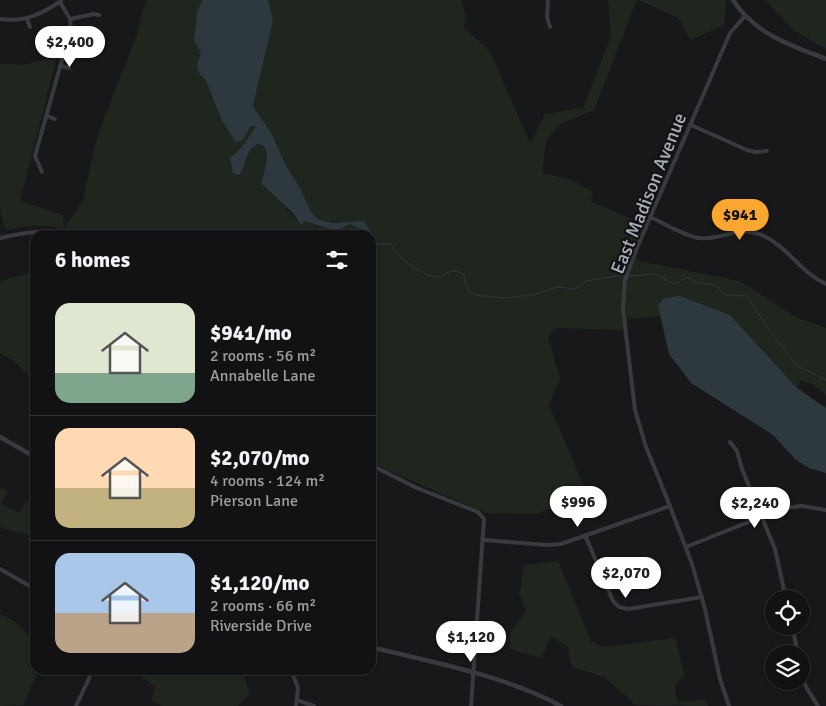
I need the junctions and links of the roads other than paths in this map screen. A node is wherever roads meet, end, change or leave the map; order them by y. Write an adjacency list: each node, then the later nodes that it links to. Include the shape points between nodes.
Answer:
1 (548, 0): 10 (street)
2 (733, 0): 5 (street)
3 (61, 1): 6 (street); 7 (street)
4 (99, 15): 7 (street)
5 (745, 16): 11 (street, via 774,38); 16 (street, East Madison Avenue, via 730,33)
6 (27, 19): 8 (street); 9 (street)
7 (70, 19): 12 (street, via 71,28)
8 (0, 20)
9 (30, 27)
10 (550, 27)
11 (826, 59)
12 (60, 66): 13 (street); 14 (street)
13 (69, 68)
14 (46, 116): 15 (street); 18 (street, via 36,156)
15 (55, 118)
16 (691, 124): 17 (street, via 747,150); 19 (street, East Madison Avenue)
17 (766, 151)
18 (42, 172)
19 (650, 217): 22 (street, via 699,238 735,232 758,234 775,242 805,272); 27 (street, East Madison Avenue, via 625,280 623,310 634,410)
20 (30, 232): 21 (street)
21 (0, 238)
22 (826, 284)
23 (0, 437): 25 (street)
24 (730, 442): 29 (street, via 737,451)
25 (30, 454)
26 (376, 467): 31 (street, via 430,494 480,513 485,523)
27 (670, 506): 30 (street); 32 (street, East Madison Avenue)
28 (826, 510): 29 (street, via 791,507)
29 (762, 517): 32 (street); 35 (street, via 775,549)
30 (586, 536): 31 (street, via 554,545); 36 (street, via 611,598 619,607 628,609)
31 (484, 540): 38 (street)
32 (686, 547): 36 (street, East Madison Avenue)
33 (0, 570): 34 (street)
34 (30, 586)
35 (784, 590)
36 (702, 597): 48 (street, East Madison Avenue)
37 (376, 648): 38 (street)
38 (474, 674): 46 (street); 47 (street, via 527,690)
39 (91, 675): 43 (street)
40 (294, 675): 42 (street)
41 (808, 690): 49 (street)
42 (297, 700): 44 (street); 45 (street)
43 (76, 706)
44 (296, 706)
45 (314, 706)
46 (471, 706)
47 (561, 706)
48 (729, 706)
49 (818, 706)

